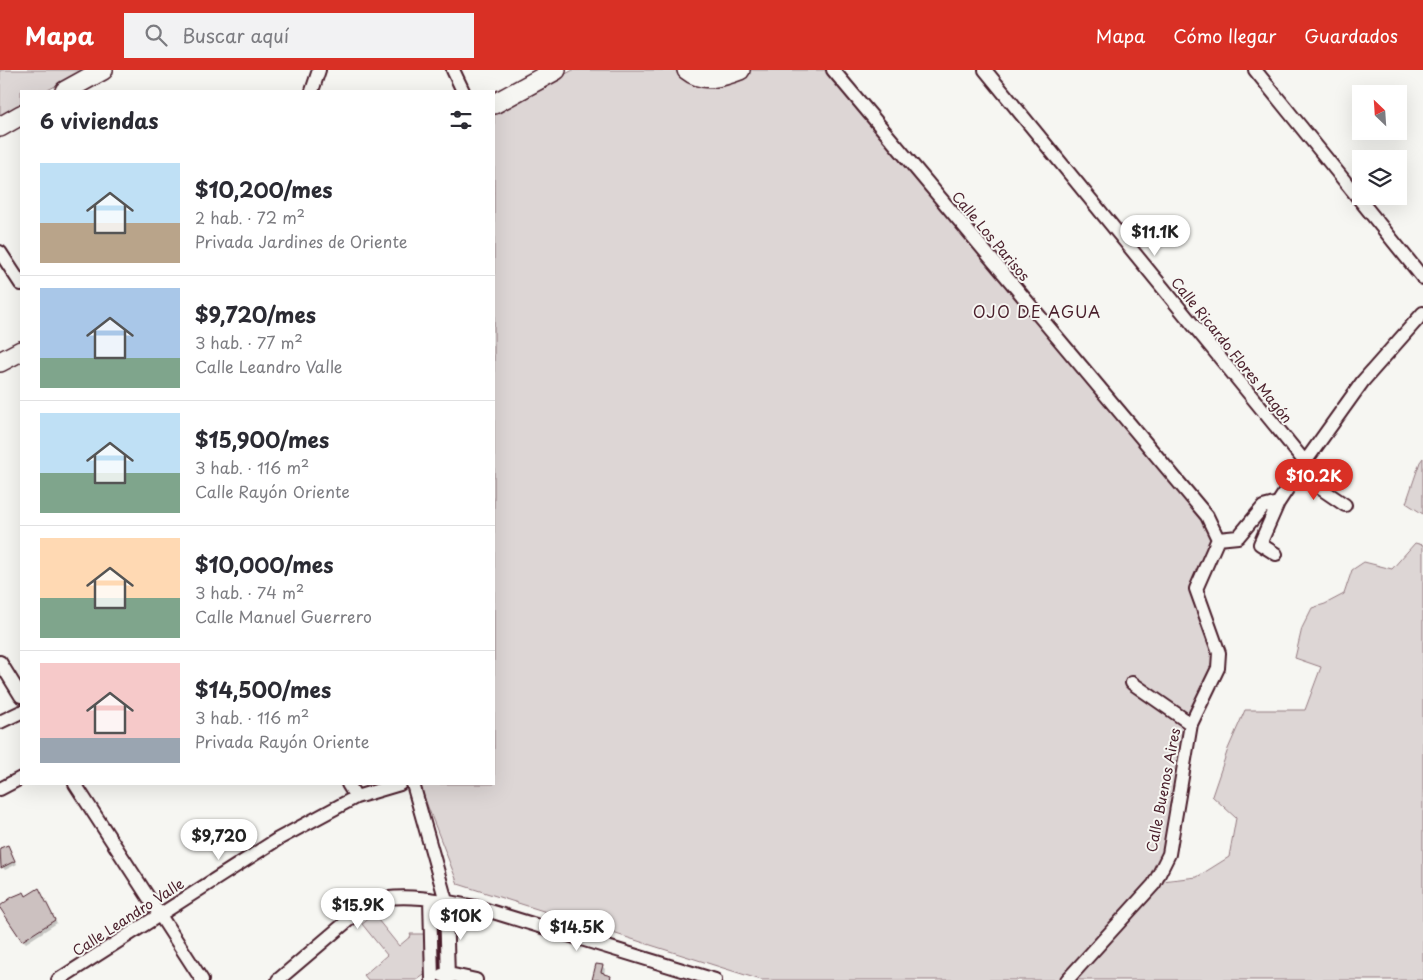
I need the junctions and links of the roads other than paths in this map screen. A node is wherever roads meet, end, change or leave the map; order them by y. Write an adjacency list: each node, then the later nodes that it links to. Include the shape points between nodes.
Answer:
1 (103, 70): 10 (street)
2 (319, 70): 11 (street)
3 (453, 70): 12 (street)
4 (556, 70): 13 (street)
5 (687, 70): 6 (street, via 707,79)
6 (740, 70)
7 (833, 70): 25 (street, Calle Los Parisos, via 1207,516)
8 (985, 70): 22 (street, Calle Ricardo Flores Magón)
9 (1255, 70): 17 (street)
10 (67, 90)
11 (312, 90)
12 (463, 90)
13 (495, 103)
14 (20, 116): 15 (street)
15 (0, 127)
16 (0, 252): 18 (street)
17 (1423, 278)
18 (20, 282)
19 (1423, 313): 22 (street, via 1363,381)
20 (20, 352): 21 (street)
21 (0, 362)
22 (1301, 468): 23 (street); 24 (street, Calle Ricardo Flores Magón)
23 (1278, 503): 25 (street, via 1263,507 1238,537); 26 (street, via 1260,544)
24 (1345, 505)
25 (1218, 539): 32 (street, Calle Buenos Aires, via 1196,589 1219,653 1218,668)
26 (1276, 554)
27 (0, 662): 29 (street)
28 (1132, 683): 32 (street)
29 (20, 694)
30 (20, 712): 31 (street)
31 (0, 722)
32 (1191, 724): 50 (street, Calle Buenos Aires, via 1169,854 1154,884)
33 (20, 779): 38 (street)
34 (76, 785): 42 (street)
35 (349, 785): 39 (street)
36 (397, 785): 39 (street, Calle Leandro Valle)
37 (413, 785): 41 (street)
38 (0, 789)
39 (356, 797): 42 (street, Calle Leandro Valle, via 278,839)
40 (430, 899): 41 (street); 44 (street); 47 (street, via 389,896 371,901)
41 (446, 901): 43 (street); 49 (street, via 480,908)
42 (159, 915): 45 (street, Calle Leandro Valle); 46 (street)
43 (448, 977): 44 (street); 48 (street)
44 (431, 979)
45 (58, 980)
46 (202, 980)
47 (278, 980)
48 (476, 980)
49 (714, 980)
50 (1067, 980)

